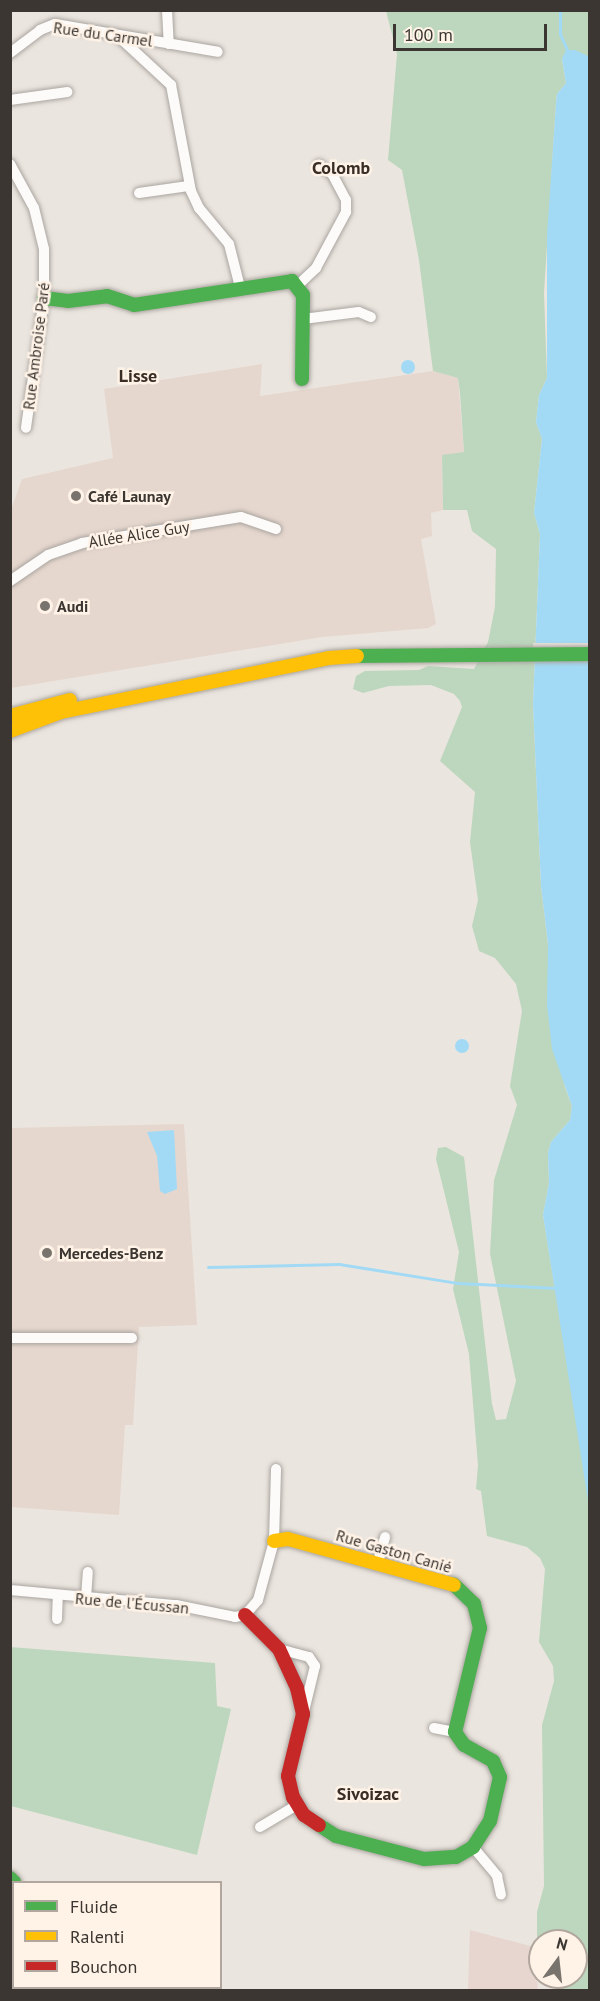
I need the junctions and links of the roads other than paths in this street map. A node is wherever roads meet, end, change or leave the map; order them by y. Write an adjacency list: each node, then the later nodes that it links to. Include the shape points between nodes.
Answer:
1 (167, 10): 3 (street, Rue du Carmel)
2 (117, 35): 3 (street, Rue du Carmel); 5 (street, Rue du Carmel, via 55,24 40,30); 10 (street, via 171,85)
3 (169, 44): 4 (street, Rue du Carmel)
4 (218, 52)
5 (10, 53)
6 (67, 92): 7 (street)
7 (10, 100)
8 (10, 164): 14 (street, Rue Ambroise Paré, via 39,221 44,249)
9 (319, 165): 12 (street, via 332,174 346,200 346,212 316,268)
10 (189, 186): 11 (street); 13 (street, via 199,208 230,244)
11 (139, 193)
12 (298, 285): 13 (street, via 272,281); 16 (street, via 303,295)
13 (240, 287): 14 (street, via 134,305 107,296 68,301)
14 (44, 298): 18 (street, Rue Ambroise Paré)
15 (371, 317): 16 (street, via 359,312)
16 (303, 320): 17 (street)
17 (302, 379)
18 (26, 428)
19 (276, 529): 20 (street, Allée Alice Guy, via 242,517 82,543 48,555)
20 (10, 581)
21 (590, 648): 22 (street)
22 (455, 650): 23 (street); 24 (street, via 327,653 62,701); 25 (street, via 329,658 61,712)
23 (590, 654)
24 (10, 716)
25 (10, 731)
26 (10, 1338): 27 (street)
27 (132, 1338)
28 (276, 1470): 30 (street)
29 (385, 1537): 31 (street)
30 (274, 1541): 31 (street, Rue Gaston Canié, via 288,1539); 36 (street, via 258,1600)
31 (378, 1562): 41 (street, Rue Gaston Canié, via 455,1585 474,1604 480,1628)
32 (88, 1572): 35 (street)
33 (10, 1590): 34 (street, Rue de l'Écussan)
34 (58, 1596): 35 (street, Rue de l'Écussan); 37 (street)
35 (86, 1598): 36 (street, Rue de l'Écussan, via 176,1605 235,1617)
36 (245, 1615): 38 (street)
37 (57, 1619)
38 (279, 1649): 39 (street, via 295,1681); 39 (street, via 309,1657 315,1666)
39 (303, 1714): 42 (street, via 288,1771)
40 (434, 1728): 41 (street)
41 (454, 1732): 44 (street, via 464,1746 493,1761 500,1777 490,1821)
42 (297, 1805): 43 (street); 44 (street, via 323,1831 423,1859 456,1857)
43 (260, 1827)
44 (473, 1847): 45 (street, via 497,1876)
45 (501, 1895)

